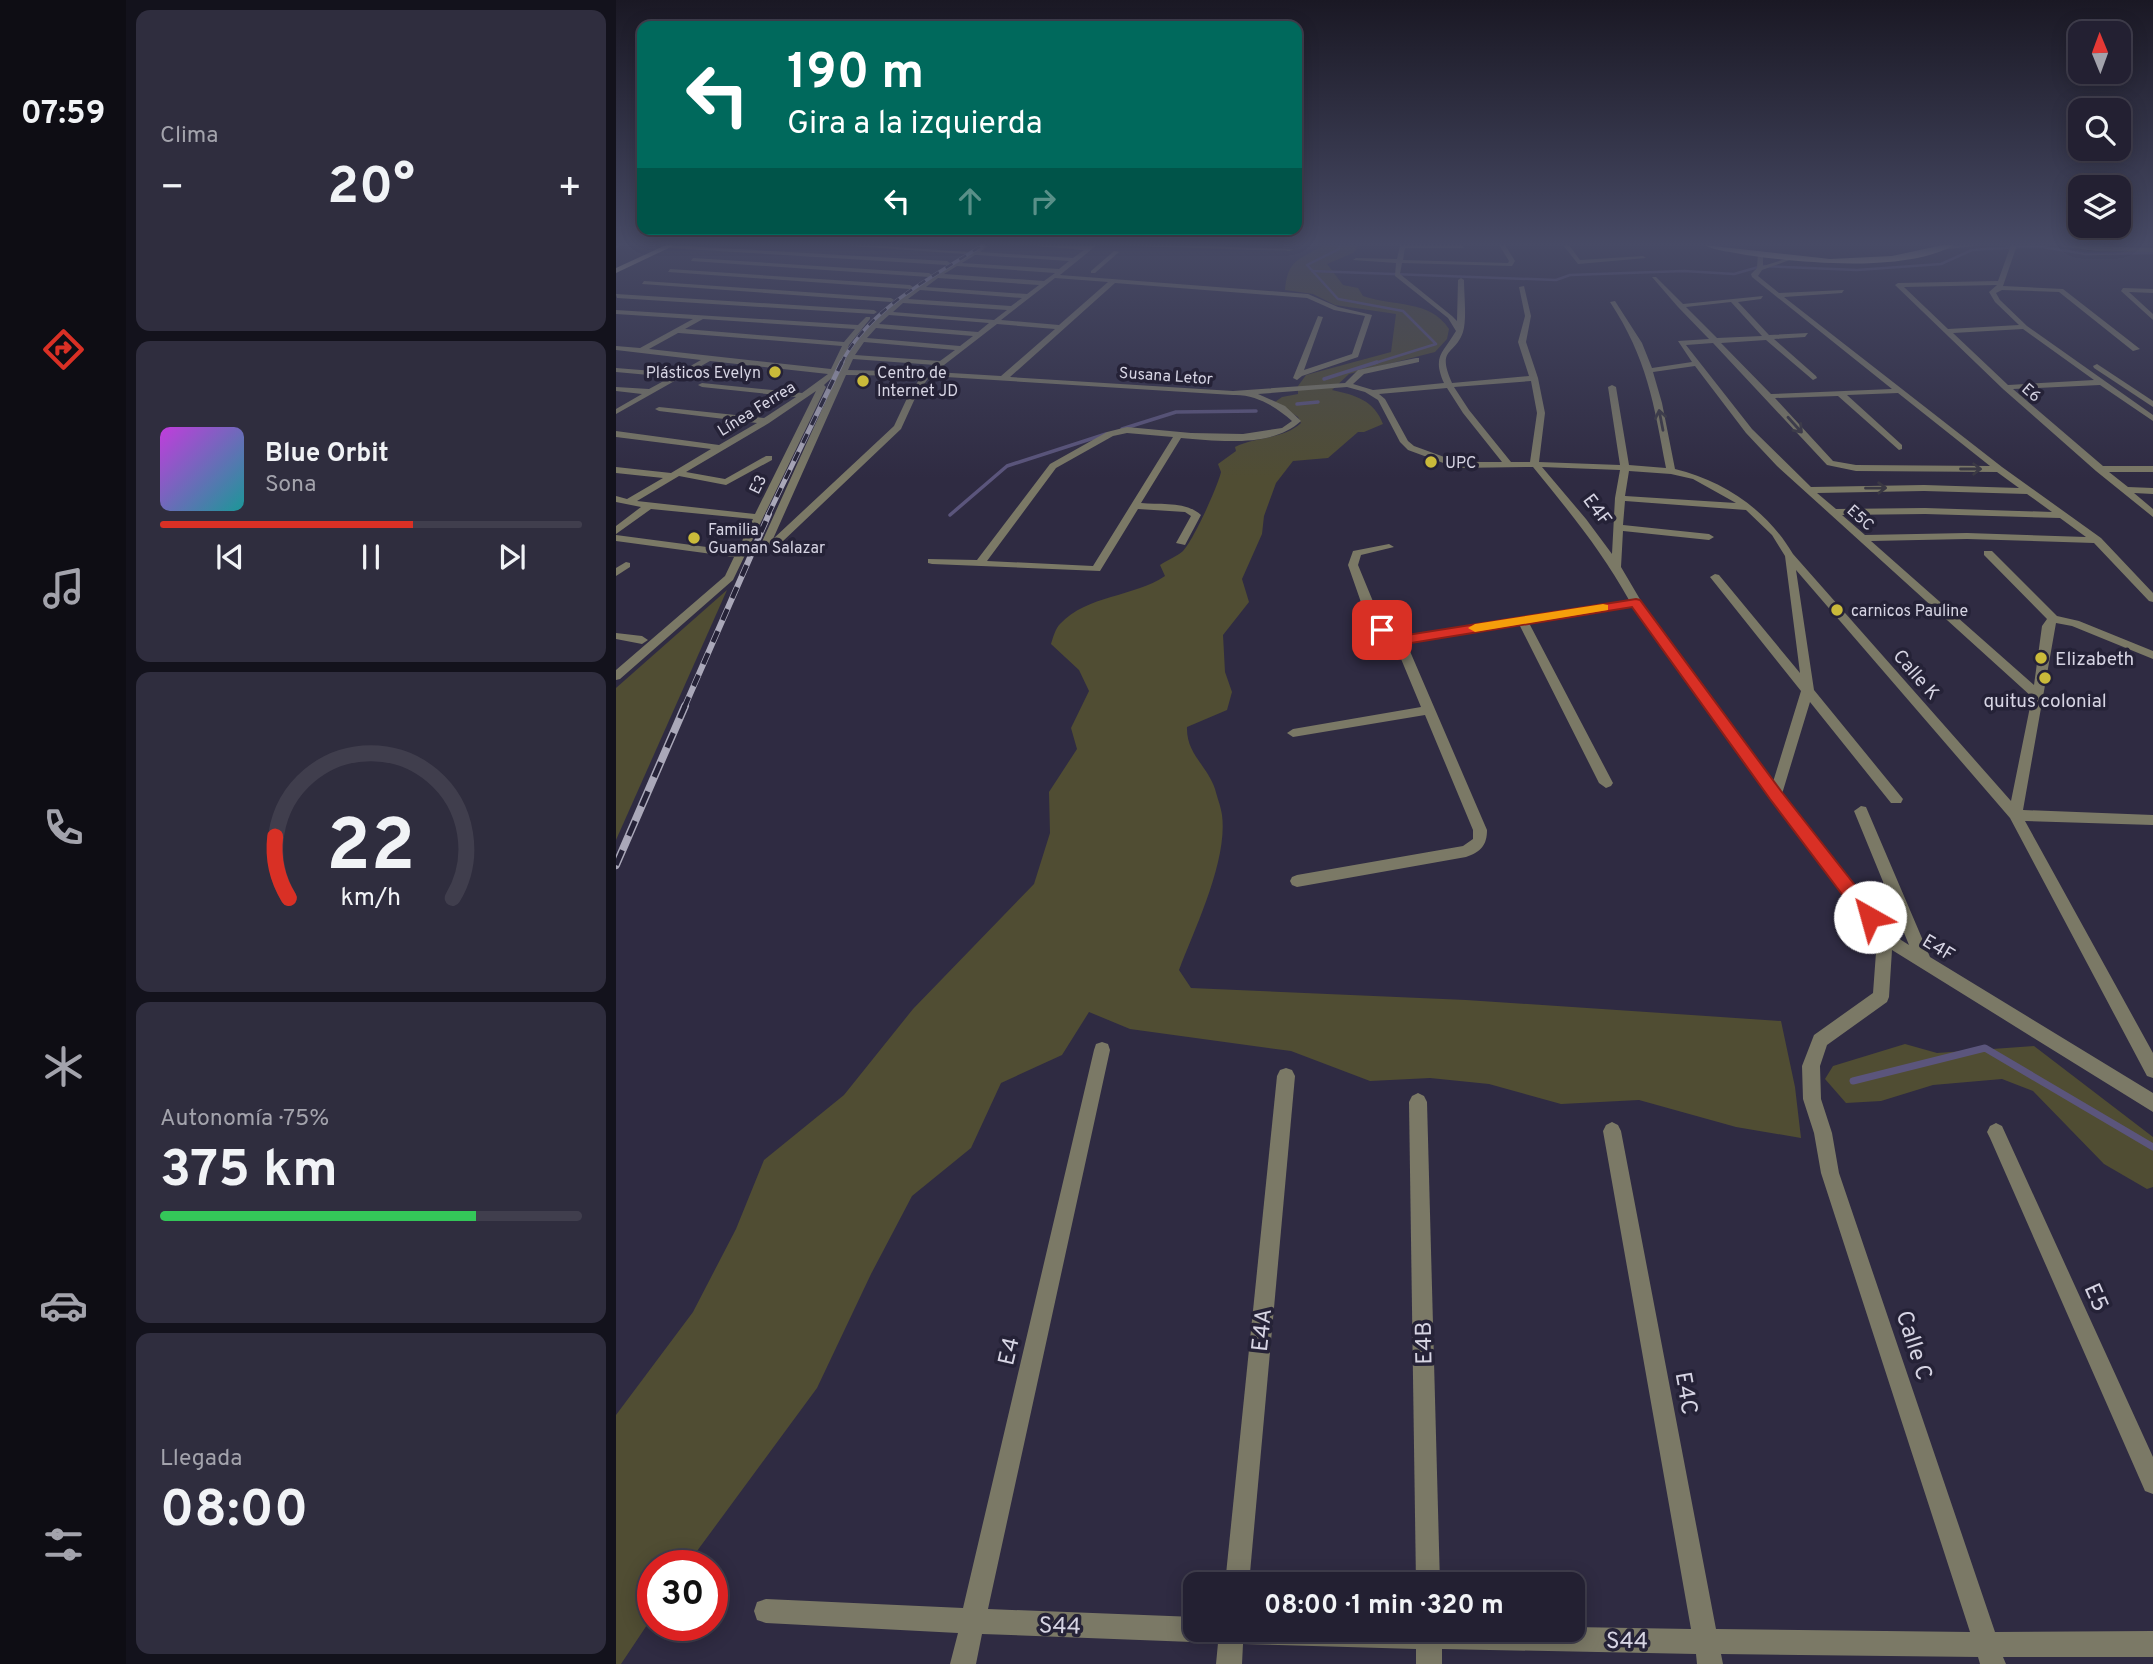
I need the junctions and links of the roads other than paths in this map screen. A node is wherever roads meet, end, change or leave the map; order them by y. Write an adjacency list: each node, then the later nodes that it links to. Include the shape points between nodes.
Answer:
1 (692, 323): 25 (street)
2 (791, 323): 22 (street)
3 (863, 323): 22 (street, Línea Ferrea)
4 (876, 323): 21 (street, Línea Ferrea)
5 (993, 323): 28 (street)
6 (1013, 323): 23 (street)
7 (1064, 323): 23 (street)
8 (1318, 323): 46 (street)
9 (1366, 323): 46 (street, via 1355,355)
10 (1455, 323): 26 (street)
11 (1460, 323): 26 (street)
12 (1526, 323): 51 (street, via 1522,342)
13 (1628, 323): 44 (street)
14 (1697, 323): 31 (street)
15 (1754, 323): 30 (street)
16 (1813, 323): 62 (street)
17 (1936, 323): 27 (street, E6)
18 (2020, 323): 24 (street)
19 (2034, 323): 69 (street)
20 (2103, 323): 36 (street)
21 (873, 326): 28 (street); 32 (street, Línea Ferrea)
22 (859, 327): 33 (street, Línea Ferrea)
23 (1059, 327): 50 (street)
24 (2025, 327): 27 (street); 53 (street)
25 (678, 330): 33 (street); 37 (street)
26 (1460, 331): 54 (street, via 1446,350 1441,368)
27 (1945, 331): 58 (street, E6)
28 (978, 334): 35 (street)
29 (1805, 335): 30 (street)
30 (1767, 337): 31 (street); 49 (street)
31 (1715, 340): 42 (street, E5C, via 1681,344); 67 (street)
32 (860, 341): 35 (street); 38 (street, Línea Ferrea)
33 (846, 344): 45 (street, Línea Ferrea)
34 (616, 348): 37 (street, Susana Letor)
35 (960, 348): 41 (street)
36 (2136, 349)
37 (642, 350): 39 (street, Susana Letor)
38 (850, 357): 41 (street); 45 (street, Línea Ferrea)
39 (709, 358): 45 (street, Susana Letor); 48 (street)
40 (1416, 360): 56 (street, via 1361,372)
41 (941, 363): 47 (street)
42 (1695, 364): 44 (street); 88 (street, E5C, via 1756,439)
43 (616, 370): 48 (street)
44 (1651, 370): 86 (street, one-way to 44)
45 (839, 372): 47 (street, Susana Letor); 47 (street, via 766,541 770,544 898,427); 52 (street, Línea Ferrea)
46 (1300, 373): 60 (street)
47 (928, 374): 50 (street, Susana Letor)
48 (679, 375): 63 (street)
49 (1813, 378)
50 (1003, 379): 64 (street, Susana Letor)
51 (1534, 379): 54 (street); 80 (street, via 1541,413)
52 (824, 382): 66 (street, Línea Ferrea); 101 (street, E3)
53 (2104, 382): 58 (street); 68 (street)
54 (1447, 384): 61 (street); 79 (street)
55 (702, 385): 66 (street)
56 (1342, 385): 60 (street, Susana Letor); 61 (street)
57 (1612, 387): 81 (street)
58 (2006, 387): 82 (street, E6)
59 (616, 389): 63 (street)
60 (1291, 389): 64 (street, Susana Letor)
61 (1368, 391): 79 (street, Calle K, via 1381,399 1410,448 1457,465)
62 (1901, 391): 65 (street); 85 (street)
63 (651, 392): 71 (street)
64 (1251, 393): 75 (street, via 1297,421 1287,430 1258,437)
65 (1840, 393): 67 (street); 76 (street)
66 (806, 396): 73 (street, Línea Ferrea)
67 (1769, 396): 85 (street, one-way to 85, via 1829,463 1856,468)
68 (2132, 403): 69 (street); 72 (street)
69 (2151, 404)
70 (659, 409): 73 (street)
71 (618, 410)
72 (2153, 419)
73 (766, 421): 77 (street, Línea Ferrea)
74 (616, 434): 77 (street)
75 (1179, 434): 96 (street); 114 (street, via 1117,431 1053,466)
76 (1899, 447)
77 (720, 448): 87 (street, Línea Ferrea)
78 (769, 458): 87 (street, via 726,482)
79 (1507, 463): 80 (street, Calle K)
80 (1534, 463): 81 (street, Calle K); 116 (street, E4F)
81 (1625, 467): 86 (street, Calle K); 92 (street)
82 (2099, 469): 83 (street); 89 (street, E6)
83 (2153, 469)
84 (616, 470): 87 (street)
85 (1998, 470): 91 (street)
86 (1671, 471): 97 (street, Calle K, via 1706,480)
87 (675, 474): 94 (street, Línea Ferrea)
88 (1807, 490): 91 (street, one-way to 91); 98 (street, E5C)
89 (2124, 490): 90 (street); 99 (street, E6)
90 (2153, 491)
91 (2032, 492): 100 (street)
92 (1620, 498): 97 (street); 102 (street)
93 (616, 499): 94 (street)
94 (630, 501): 95 (street)
95 (649, 506): 101 (street); 103 (street)
96 (1137, 506): 108 (street, via 1194,512 1194,523); 114 (street, via 1096,569)
97 (1749, 507): 112 (street, Calle K, via 1776,533)
98 (1833, 513): 100 (street); 106 (street, E5C)
99 (2153, 513)
100 (2063, 515): 107 (street)
101 (759, 517): 111 (street, E3)
102 (1619, 528): 104 (street); 116 (street)
103 (616, 531)
104 (1709, 537)
105 (616, 538): 111 (street)
106 (1861, 538): 107 (street); 129 (street, E5C)
107 (2098, 540): 119 (street)
108 (1181, 544)
109 (1390, 547): 125 (street, via 1357,554 1353,565 1376,622)
110 (1988, 553): 121 (street)
111 (741, 555): 127 (street, E3, via 725,583)
112 (1789, 555): 128 (street); 136 (street, Calle K)
113 (932, 561): 114 (street)
114 (980, 563)
115 (626, 565): 117 (street)
116 (1616, 567): 120 (street, E4F)
117 (616, 573)
118 (1715, 577): 128 (street)
119 (2153, 599)
120 (1636, 602): 122 (street); 133 (street, E4F)
121 (2053, 619): 126 (street, via 2075,623); 129 (street, via 2048,626)
122 (1522, 620): 125 (street); 132 (street)
123 (617, 638): 124 (street)
124 (642, 640)
125 (1399, 640): 130 (street)
126 (2153, 655)
127 (616, 676)
128 (1808, 688): 133 (street); 134 (street)
129 (2038, 696): 136 (street)
130 (1429, 710): 131 (street); 138 (street, via 1480,830 1480,842 1466,851)
131 (1293, 733)
132 (1606, 783)
133 (1775, 795): 139 (street, E4F)
134 (1895, 799)
135 (1861, 811): 140 (street)
136 (2015, 815): 137 (street); 142 (street, Calle K)
137 (2153, 820)
138 (1297, 881)
139 (1885, 938): 140 (street, E4F); 159 (street, Calle C, via 1881,997 1820,1040 1811,1066 1812,1099 1830,1173)
140 (1923, 960): 145 (street, E4F)
141 (1101, 1050): 152 (street, E4)
142 (2153, 1070)
143 (1286, 1076): 149 (street, E4A)
144 (1418, 1102): 150 (street, E4B)
145 (2153, 1103)
146 (1612, 1131): 158 (street, E4C)
147 (1996, 1132): 148 (street, E5)
148 (2153, 1483)
149 (1238, 1572)
150 (1428, 1572)
151 (766, 1611): 152 (street, S44)
152 (974, 1622): 153 (street, S44); 160 (street, E4)
153 (1183, 1629)
154 (1231, 1642): 161 (street)
155 (1429, 1642): 162 (street)
156 (1555, 1642): 158 (street, S44)
157 (2153, 1644): 159 (street, S44)
158 (1708, 1653): 159 (street, S44)
159 (1990, 1654)
160 (964, 1664)
161 (1229, 1664)
162 (1429, 1664)

